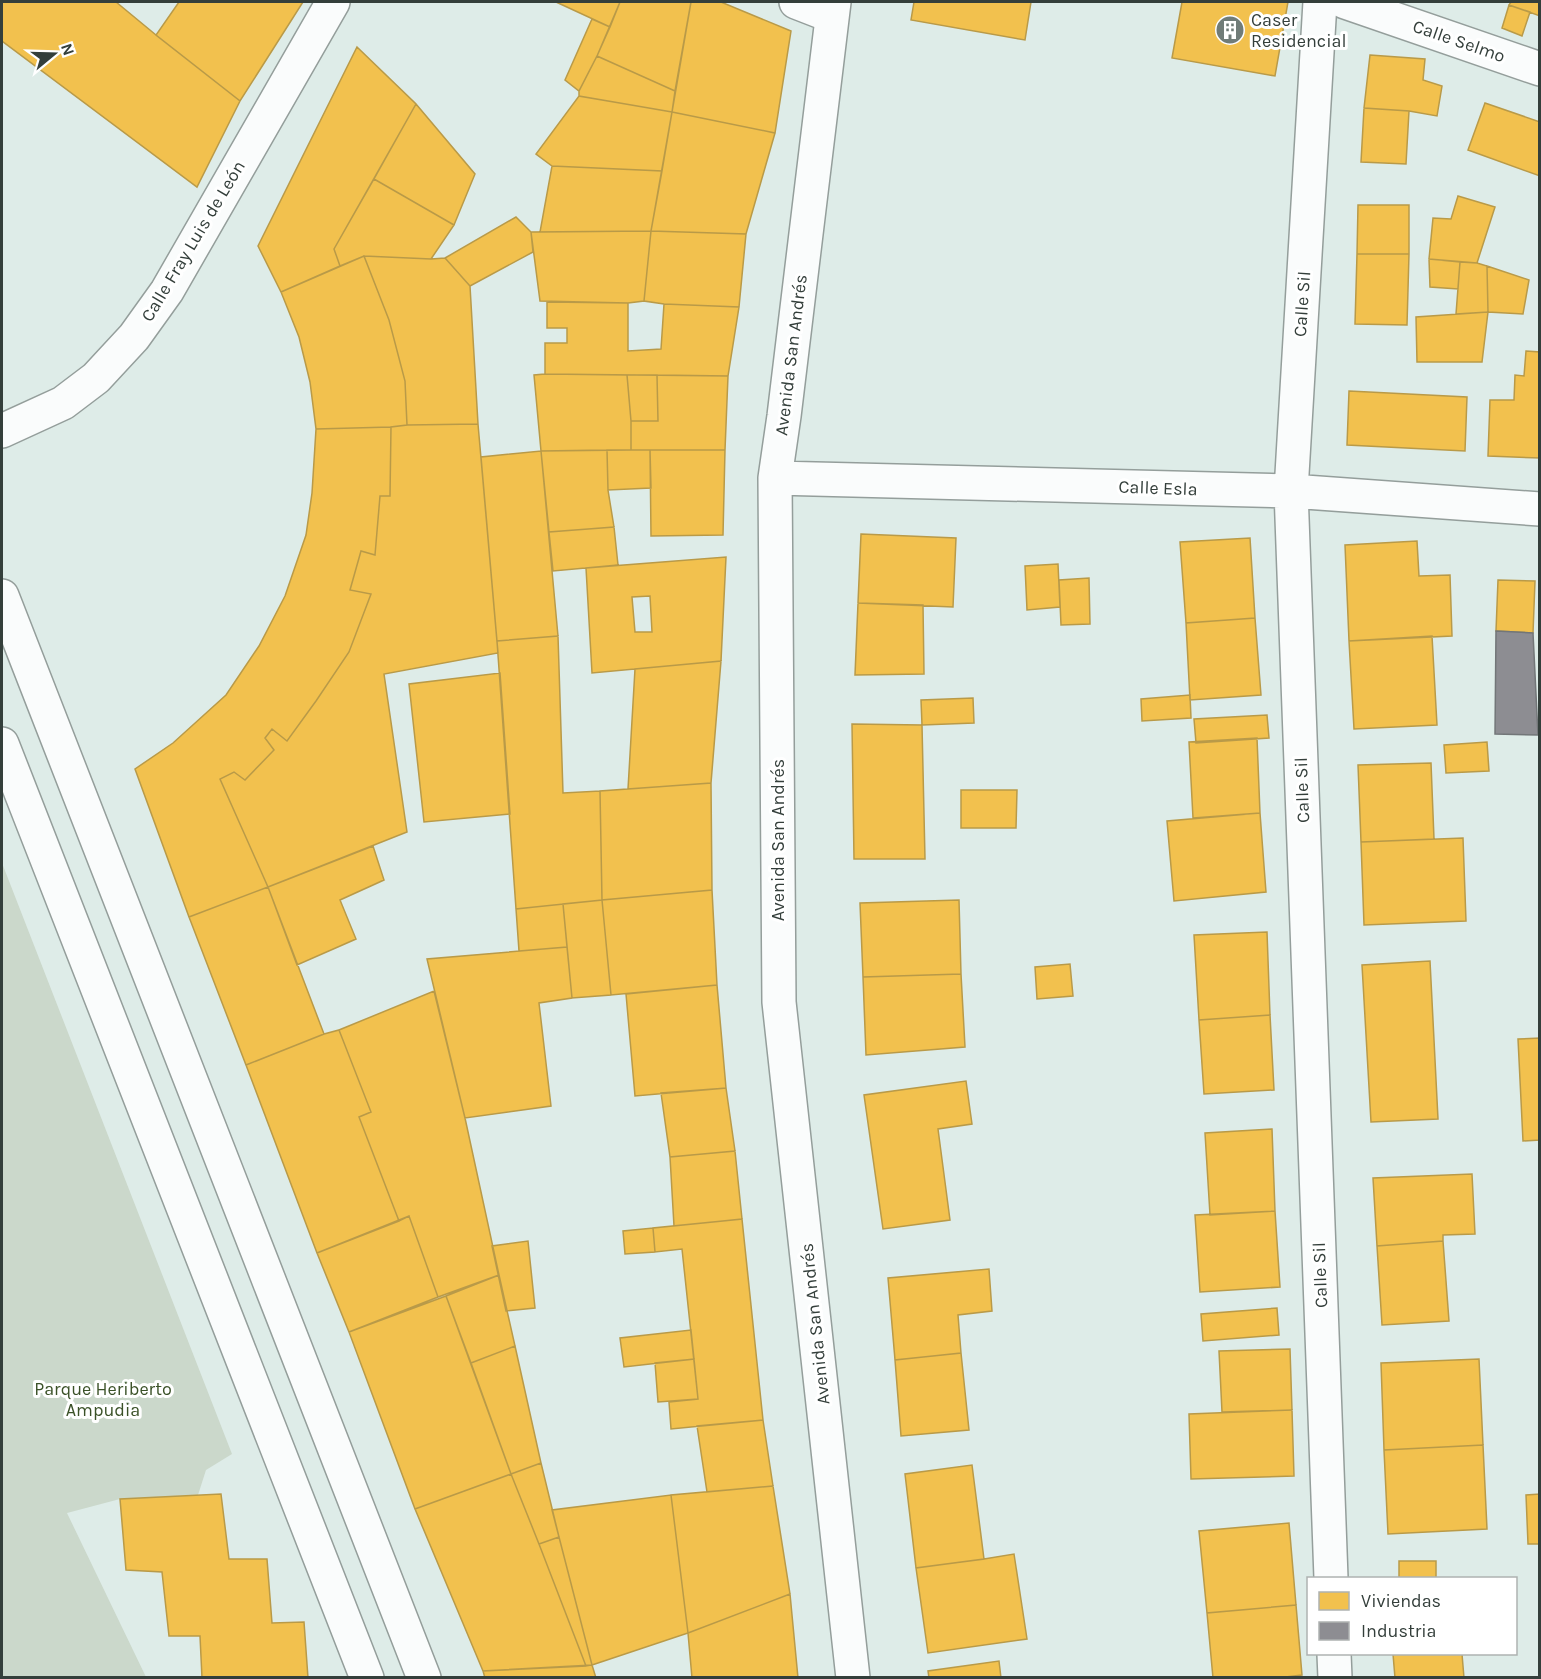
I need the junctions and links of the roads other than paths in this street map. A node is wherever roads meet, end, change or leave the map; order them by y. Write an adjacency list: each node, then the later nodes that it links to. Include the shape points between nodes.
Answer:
1 (333, 2): 7 (street, Calle Fray Luis de León, via 167,291 134,337 96,378 63,403)
2 (796, 2): 5 (street)
3 (1320, 2): 9 (street, Calle Sil)
4 (1345, 2): 6 (street, Calle Selmo)
5 (833, 9): 8 (street, Avenida San Andrés)
6 (1539, 69)
7 (2, 431)
8 (775, 478): 9 (street, Calle Esla); 17 (street, Avenida San Andrés, via 779,1002)
9 (1291, 491): 10 (street, Calle Esla); 13 (street, Calle Sil)
10 (1539, 509)
11 (2, 596): 16 (street)
12 (2, 744): 15 (street)
13 (1331, 1577)
14 (1334, 1655): 18 (street)
15 (367, 1677)
16 (424, 1677)
17 (854, 1677)
18 (1335, 1677)

